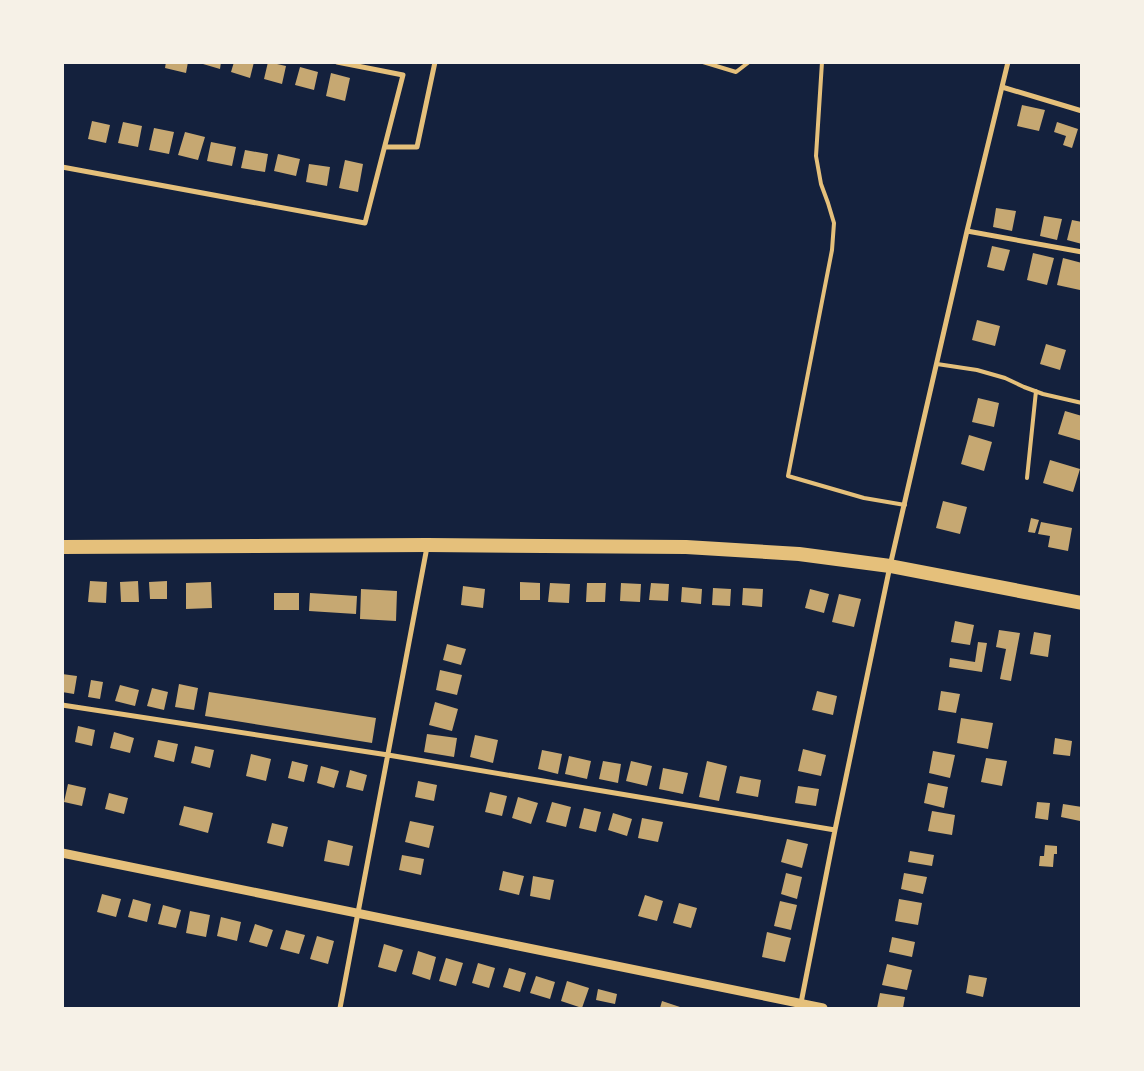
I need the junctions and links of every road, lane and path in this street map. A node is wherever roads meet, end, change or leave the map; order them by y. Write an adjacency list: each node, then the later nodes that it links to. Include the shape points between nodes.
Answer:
1 (337, 62): 9 (street, via 403,75)
2 (435, 62): 9 (street, via 417,147)
3 (703, 62): 4 (lane, via 736,72)
4 (749, 62)
5 (822, 62): 17 (lane, via 816,156 834,223 832,250 788,476 864,498)
6 (1008, 62): 7 (street)
7 (1002, 87): 8 (street); 11 (street)
8 (1082, 111)
9 (385, 147): 10 (street, via 366,223)
10 (62, 166)
11 (967, 231): 12 (street); 13 (street)
12 (1082, 252)
13 (937, 364): 14 (lane, via 977,370); 17 (street)
14 (1036, 391): 15 (lane); 16 (lane)
15 (1082, 403)
16 (1027, 478)
17 (905, 505): 20 (street)
18 (427, 545): 19 (highway); 20 (highway, via 686,547 799,554); 23 (street)
19 (62, 547)
20 (890, 566): 21 (highway); 24 (street)
21 (1082, 603)
22 (62, 705): 23 (street)
23 (388, 755): 24 (street); 26 (street)
24 (835, 830): 27 (street)
25 (62, 853): 26 (street)
26 (358, 913): 27 (street); 28 (street)
27 (800, 1006): 29 (street)
28 (340, 1008)
29 (823, 1008)

